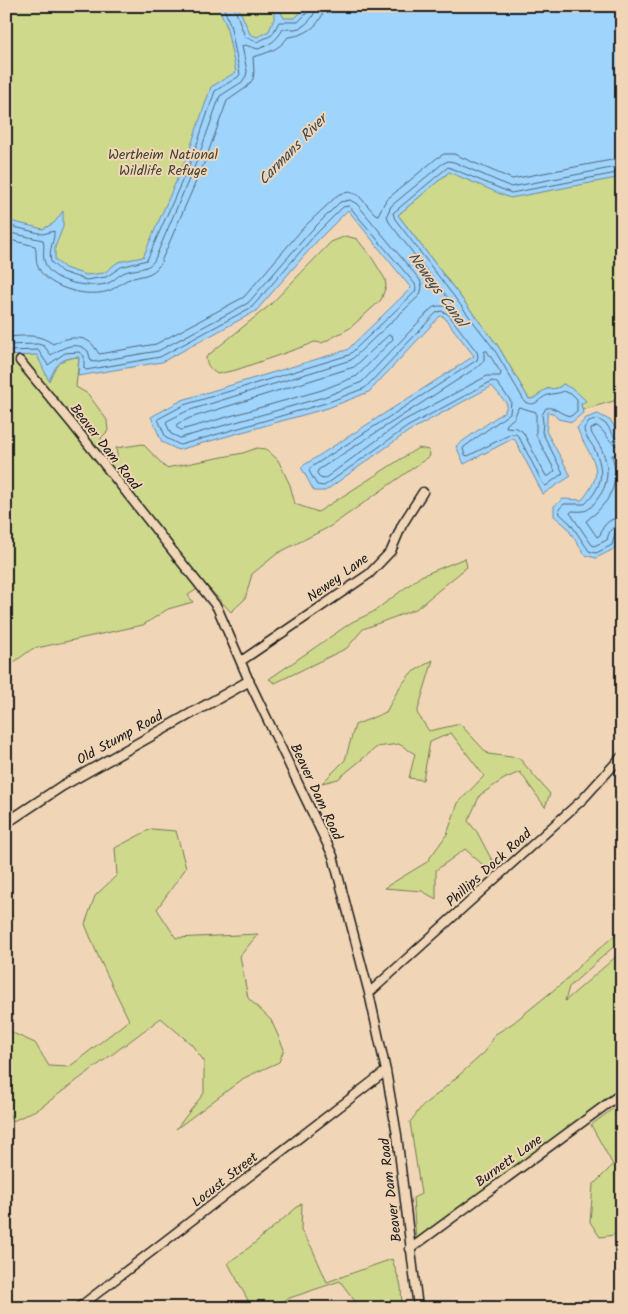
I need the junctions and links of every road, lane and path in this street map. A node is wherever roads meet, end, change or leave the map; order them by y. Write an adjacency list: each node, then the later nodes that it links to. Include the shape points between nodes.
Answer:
1 (20, 361): 3 (street, Beaver Dam Road, via 217,607)
2 (423, 492): 3 (street, Newey Lane, via 402,525 391,551 369,574)
3 (241, 661): 4 (street, Beaver Dam Road)
4 (249, 681): 6 (street, Old Stump Road, via 62,786); 7 (street, Beaver Dam Road, via 333,856)
5 (622, 756): 7 (street, Phillips Dock Road, via 583,799)
6 (6, 823)
7 (369, 993): 8 (street, Beaver Dam Road)
8 (386, 1071): 10 (street, Beaver Dam Road); 11 (street, Locust Street)
9 (622, 1093): 10 (street, Burnett Lane)
10 (410, 1249): 12 (street, Beaver Dam Road)
11 (78, 1308)
12 (418, 1308)

